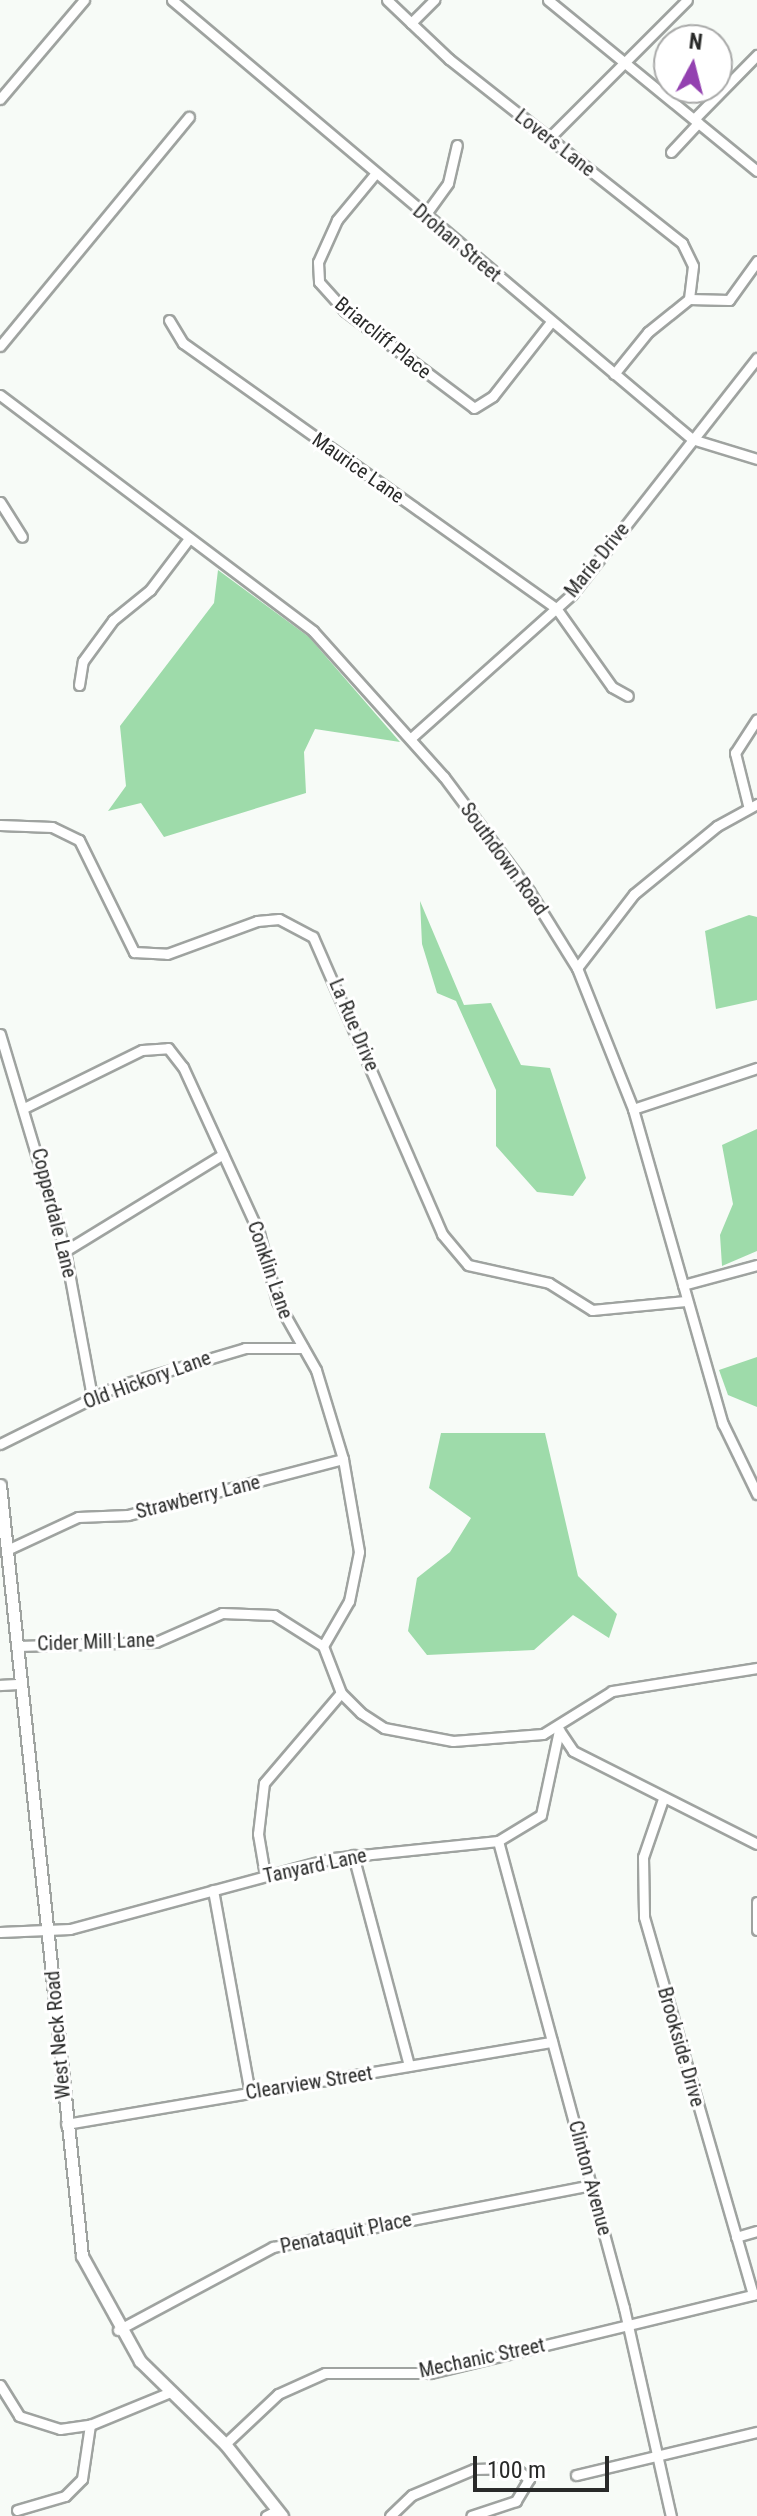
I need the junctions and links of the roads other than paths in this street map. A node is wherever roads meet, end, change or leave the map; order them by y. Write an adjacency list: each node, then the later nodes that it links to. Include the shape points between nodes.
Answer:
1 (84, 0): 10 (street)
2 (172, 0): 17 (street, Drohan Street)
3 (387, 0): 7 (street, Lovers Lane)
4 (434, 0): 7 (street)
5 (548, 0): 9 (street)
6 (687, 0): 9 (street)
7 (411, 23): 13 (street, Lovers Lane)
8 (756, 57): 12 (street)
9 (624, 61): 12 (street); 13 (street)
10 (0, 99)
11 (189, 117): 23 (street)
12 (696, 121): 15 (street); 16 (street)
13 (549, 138): 20 (street, Lovers Lane, via 682,243 693,266)
14 (457, 145): 18 (street, via 448,183)
15 (671, 152)
16 (757, 171)
17 (375, 174): 18 (street, Drohan Street); 22 (street, Briarcliff Place, via 325,240 319,282 474,408 493,396)
18 (425, 215): 22 (street, Drohan Street)
19 (757, 261): 20 (street, via 729,300)
20 (689, 299): 25 (street, via 648,332)
21 (169, 320): 32 (street, Maurice Lane, via 183,343)
22 (550, 323): 25 (street, Drohan Street)
23 (0, 346)
24 (757, 358): 27 (street, Marie Drive)
25 (614, 374): 27 (street, Drohan Street)
26 (0, 395): 31 (street, Southdown Road)
27 (692, 439): 28 (street, Drohan Street); 32 (street, Marie Drive)
28 (757, 459)
29 (0, 502): 30 (street)
30 (22, 537)
31 (188, 540): 33 (street, via 150,590 113,620 83,661); 36 (street, Southdown Road, via 313,631)
32 (556, 608): 34 (street, Maurice Lane, via 612,687); 36 (street, Marie Drive)
33 (79, 685)
34 (628, 696)
35 (757, 719): 37 (street, via 735,753)
36 (411, 738): 39 (street, Southdown Road, via 529,891)
37 (752, 805): 39 (street, via 634,894)
38 (0, 825): 48 (street, La Rue Drive, via 52,827 79,840 134,952 167,954 257,921 279,919 313,937 442,1234 468,1265 549,1283 592,1310)
39 (577, 968): 43 (street, Southdown Road)
40 (0, 1034): 42 (street, Copperdale Lane)
41 (757, 1068): 43 (street)
42 (26, 1107): 44 (street, Conklin Lane, via 79,1076 168,1048); 45 (street, Copperdale Lane)
43 (633, 1109): 47 (street, Southdown Road)
44 (223, 1154): 45 (street); 49 (street, Conklin Lane)
45 (65, 1251): 50 (street, Copperdale Lane)
46 (757, 1265): 47 (street)
47 (683, 1285): 48 (street, Southdown Road)
48 (686, 1301): 54 (street, Southdown Road, via 723,1424)
49 (303, 1348): 50 (street, Old Hickory Lane, via 245,1348); 52 (street, Conklin Lane)
50 (92, 1396): 51 (street, Old Hickory Lane)
51 (0, 1444)
52 (343, 1459): 55 (street, Strawberry Lane, via 128,1515 78,1517); 57 (street, Conklin Lane, via 359,1552 349,1601)
53 (0, 1485): 55 (street, West Neck Road)
54 (757, 1494)
55 (9, 1549): 56 (street, West Neck Road)
56 (18, 1646): 57 (street, Cider Mill Lane, via 156,1642 222,1613 248,1611 296,1625); 59 (street, West Neck Road)
57 (323, 1646): 61 (street)
58 (757, 1668): 62 (street, via 612,1691)
59 (22, 1684): 60 (street); 70 (street, West Neck Road)
60 (0, 1685)
61 (341, 1693): 62 (street, via 384,1728 421,1738); 67 (street, via 264,1783 258,1834)
62 (559, 1730): 63 (street, via 573,1751); 64 (street, Tanyard Lane, via 541,1815)
63 (663, 1799): 65 (street); 79 (street, Brookside Drive, via 643,1857 644,1917)
64 (498, 1841): 66 (street, Tanyard Lane); 73 (street, Clinton Avenue)
65 (757, 1844)
66 (353, 1855): 67 (street, Tanyard Lane); 74 (street)
67 (265, 1875): 68 (street, Tanyard Lane)
68 (213, 1890): 70 (street, Tanyard Lane); 75 (street)
69 (757, 1902): 71 (street)
70 (49, 1929): 72 (street, Tanyard Lane); 76 (street, West Neck Road)
71 (757, 1930)
72 (0, 1932)
73 (552, 2042): 74 (street, Clearview Street); 77 (street, Clinton Avenue)
74 (409, 2066): 75 (street, Clearview Street)
75 (250, 2093): 76 (street, Clearview Street)
76 (66, 2124): 82 (street, West Neck Road, via 82,2256)
77 (593, 2185): 81 (street, Clinton Avenue); 82 (street, Penataquit Place, via 273,2247)
78 (757, 2231): 79 (street)
79 (736, 2237): 80 (street, Brookside Drive)
80 (755, 2294): 81 (street, Mechanic Street)
81 (625, 2328): 87 (street, Mechanic Street, via 430,2373 325,2373 278,2394); 88 (street, Clinton Avenue)
82 (118, 2330): 84 (street, West Neck Road)
83 (0, 2385): 85 (street, via 19,2416 38,2426)
84 (168, 2393): 85 (street); 87 (street, West Neck Road)
85 (90, 2425): 90 (street, via 82,2479 65,2496)
86 (757, 2432): 88 (street)
87 (225, 2444): 91 (street, West Neck Road)
88 (656, 2457): 89 (street); 95 (street, Clinton Avenue)
89 (576, 2475)
90 (17, 2510)
91 (280, 2513): 92 (street)
92 (266, 2516)
93 (390, 2516): 94 (street, via 412,2495 474,2469 515,2468 529,2479 516,2501)
94 (471, 2516)
95 (671, 2516)

